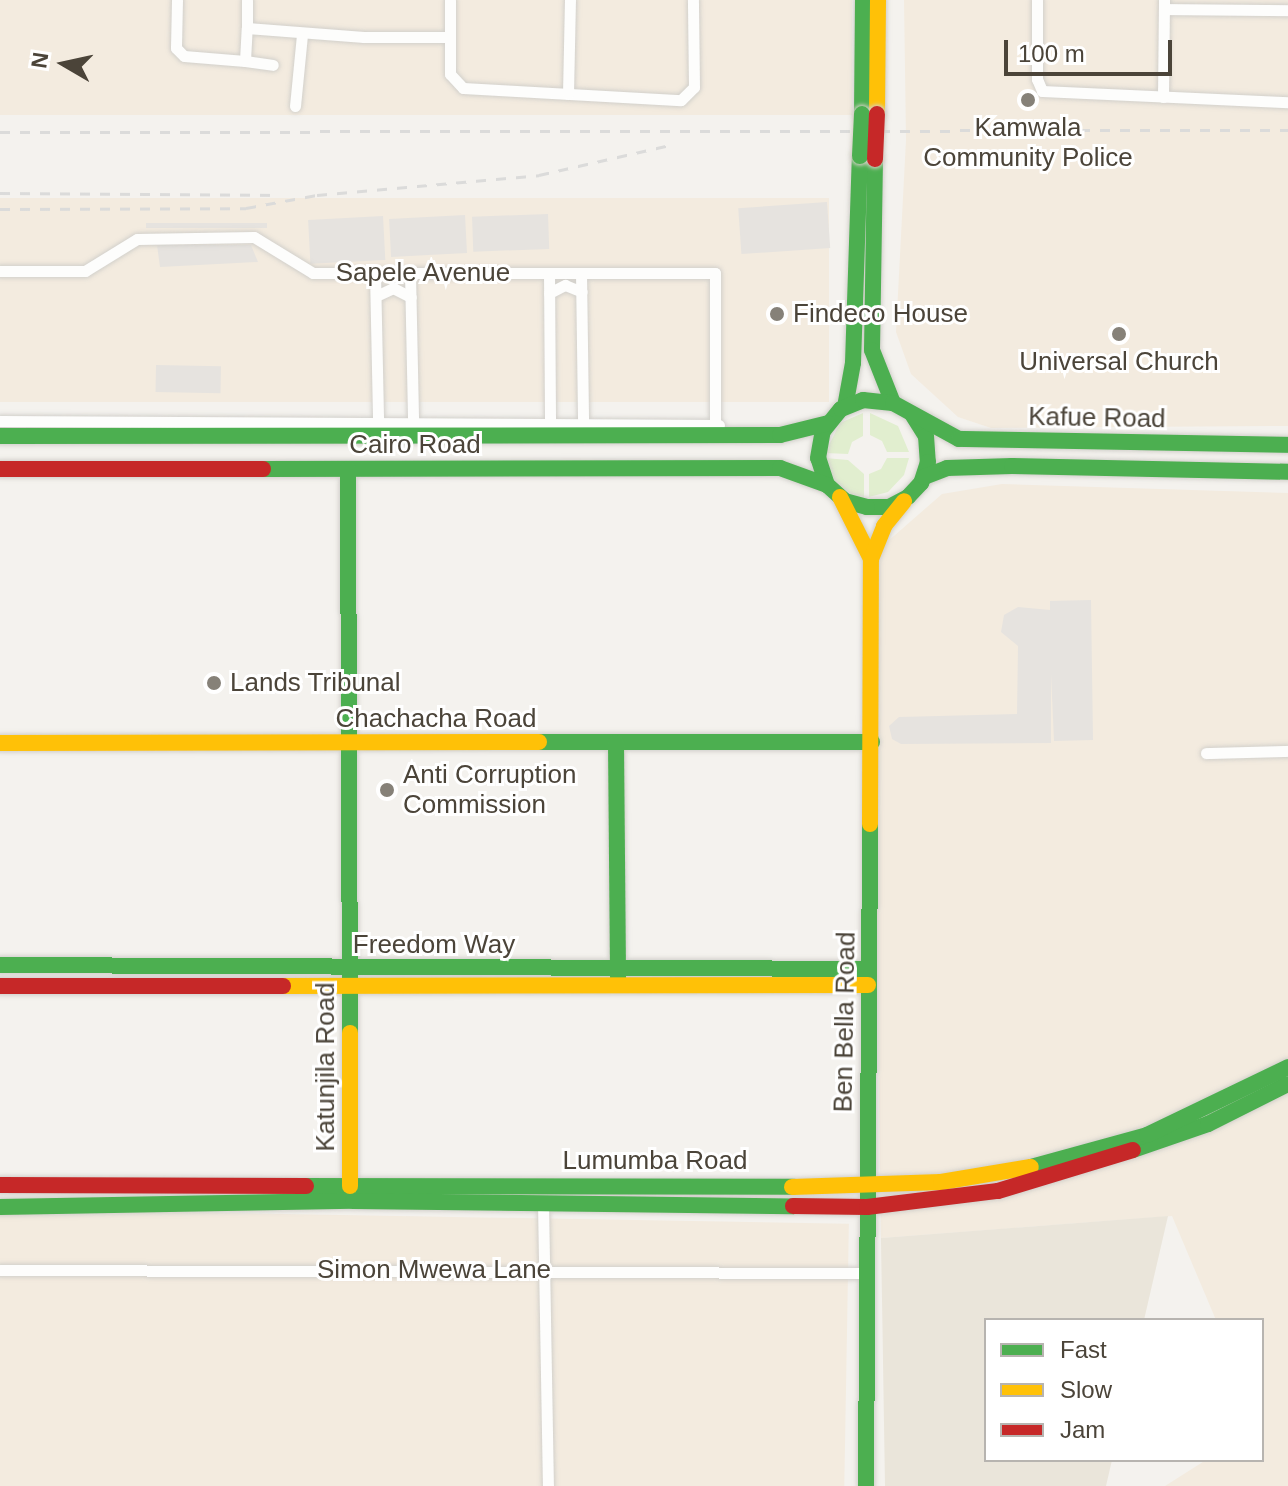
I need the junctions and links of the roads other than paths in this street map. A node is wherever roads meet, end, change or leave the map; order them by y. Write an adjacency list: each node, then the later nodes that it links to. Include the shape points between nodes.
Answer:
1 (177, 0): 14 (street, via 179,54)
2 (247, 0): 11 (street)
3 (450, 0): 13 (street)
4 (570, 0): 16 (street)
5 (693, 0): 16 (street, via 694,87 688,97)
6 (863, 0): 20 (main road)
7 (878, 0): 20 (main road)
8 (1037, 0): 17 (street, via 1037,79 1042,91)
9 (1164, 4): 10 (street); 17 (street)
10 (1288, 10)
11 (247, 28): 12 (street); 14 (street)
12 (302, 34): 13 (street); 19 (street)
13 (449, 37): 16 (street, via 450,74 463,88)
14 (245, 61): 15 (street)
15 (273, 65)
16 (568, 94)
17 (1163, 97): 18 (street)
18 (1288, 102)
19 (295, 106)
20 (869, 114): 21 (main road, bridge)
21 (868, 158): 31 (main road, via 872,350); 32 (main road)
22 (0, 271): 23 (street, Sapele Avenue, via 85,271 137,239 254,237 313,273)
23 (375, 273): 24 (street, Sapele Avenue); 29 (street)
24 (410, 273): 25 (street, Sapele Avenue); 30 (street)
25 (549, 273): 26 (street, Sapele Avenue); 28 (street)
26 (581, 273): 27 (street); 38 (street, Sapele Avenue, via 715,273)
27 (582, 292): 28 (street, via 565,285); 43 (street)
28 (549, 293): 42 (street)
29 (376, 296): 30 (street, via 393,288); 36 (street)
30 (411, 297): 37 (street)
31 (893, 403): 32 (main road, via 863,400); 33 (main road)
32 (845, 407): 39 (main road)
33 (912, 414): 50 (main road, Kafue Road, via 946,436 986,441); 58 (main road, via 928,444)
34 (0, 421): 35 (street)
35 (59, 421): 40 (street); 47 (street)
36 (378, 422): 37 (street); 40 (street)
37 (413, 422): 41 (street)
38 (715, 423): 44 (street); 45 (street)
39 (828, 423): 45 (main road, Cairo Road, via 780,435); 59 (main road, via 818,458)
40 (232, 429): 41 (main road, Cairo Road); 49 (main road, Cairo Road)
41 (455, 429): 42 (main road, Cairo Road)
42 (556, 429): 43 (main road, Cairo Road); 51 (main road, via 570,451)
43 (587, 429): 44 (main road, Cairo Road); 52 (main road, via 583,451)
44 (636, 429): 45 (main road, Cairo Road)
45 (739, 435)
46 (0, 436): 47 (main road, Cairo Road)
47 (69, 436): 48 (main road, Cairo Road)
48 (163, 436): 49 (main road, Cairo Road); 54 (main road, via 172,452)
49 (193, 436): 55 (main road, via 185,452)
50 (1288, 445)
51 (561, 468): 52 (main road, Cairo Road); 56 (main road, Cairo Road)
52 (592, 468): 59 (main road, Cairo Road, via 780,468)
53 (0, 469): 54 (main road, Cairo Road)
54 (163, 469): 55 (main road, Cairo Road)
55 (193, 469): 56 (main road, Cairo Road)
56 (348, 469): 64 (main road, Katunjila Road)
57 (1288, 472): 58 (main road, Kafue Road, via 1012,466 947,468)
58 (924, 477): 60 (main road)
59 (833, 491): 60 (main road, via 874,508); 61 (main road, Ben Bella Road)
60 (908, 497): 61 (main road, Ben Bella Road, via 884,526)
61 (871, 559): 62 (main road, Ben Bella Road)
62 (872, 742): 65 (main road, Chachacha Road); 71 (main road, Ben Bella Road)
63 (0, 743): 64 (main road, Chachacha Road)
64 (349, 743): 65 (main road, Chachacha Road); 69 (main road, Katunjila Road)
65 (616, 743): 72 (main road)
66 (1288, 751): 67 (street)
67 (1206, 753)
68 (0, 965): 69 (main road, Freedom Way)
69 (349, 968): 70 (main road, Freedom Way); 74 (main road, Katunjila Road)
70 (510, 969): 72 (main road, Freedom Way); 75 (main road)
71 (868, 977): 72 (main road, Freedom Way); 80 (main road, Ben Bella Road)
72 (618, 979): 75 (main road, Freedom Way)
73 (0, 986): 74 (main road, Freedom Way)
74 (349, 987): 75 (main road, Freedom Way); 79 (main road, Katunjila Road)
75 (510, 988)
76 (1288, 1067): 80 (main road, Lumumba Road, via 1198,1113 1086,1155 981,1176)
77 (1288, 1084): 83 (main road, Lumumba Road, via 1208,1124 1064,1175 998,1191)
78 (0, 1185): 79 (main road, Lumumba Road)
79 (350, 1186): 80 (main road, Lumumba Road)
80 (867, 1187): 83 (main road, Ben Bella Road)
81 (543, 1203): 82 (main road, Lumumba Road); 83 (main road, Lumumba Road); 85 (street)
82 (0, 1207)
83 (867, 1207): 86 (main road, Ben Bella Road)
84 (0, 1270): 85 (street, Simon Mwewa Lane)
85 (544, 1270): 86 (street, Simon Mwewa Lane); 87 (street)
86 (868, 1273): 88 (main road, Ben Bella Road)
87 (548, 1486)
88 (866, 1486)

